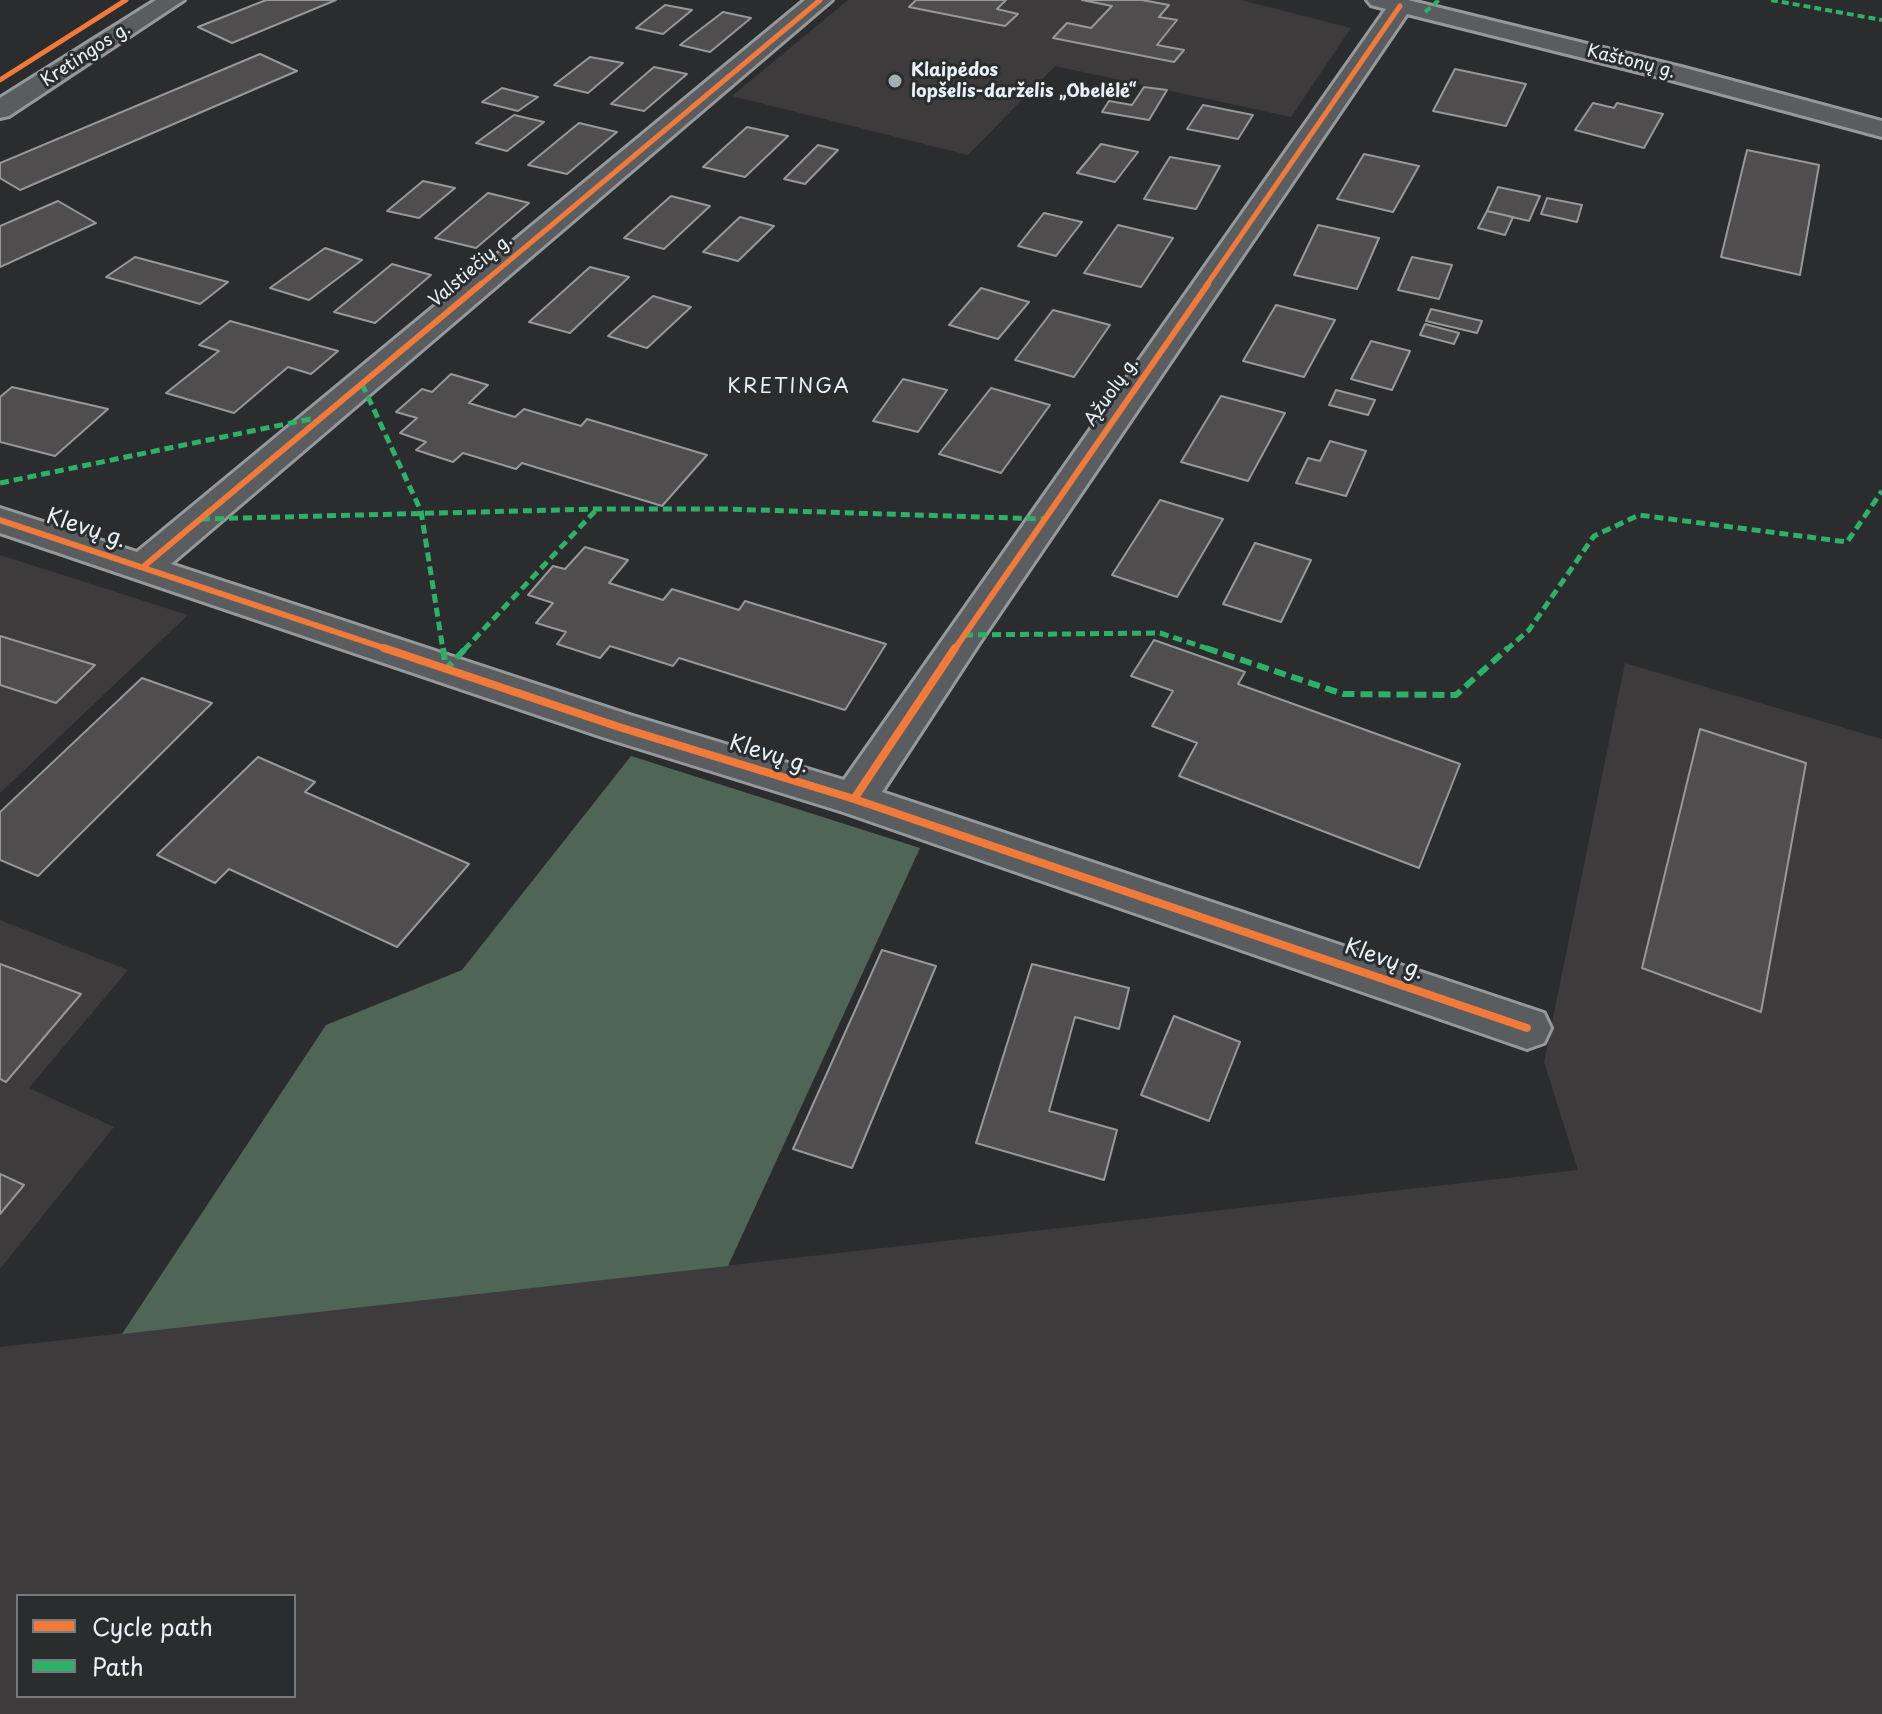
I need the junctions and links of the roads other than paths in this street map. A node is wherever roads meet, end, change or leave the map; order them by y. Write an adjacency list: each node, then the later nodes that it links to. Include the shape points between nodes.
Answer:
1 (172, 0): 4 (street, Kretingos g.)
2 (820, 0): 7 (street, Valstiečių g.)
3 (1390, 3): 5 (street, Kaštonų g.); 8 (street, Ąžuolų g.)
4 (0, 110)
5 (1882, 129)
6 (0, 520): 7 (street, Klevų g.)
7 (143, 567): 8 (street, Klevų g., via 619,727)
8 (854, 799): 9 (street, Klevų g.)
9 (1527, 1028)

